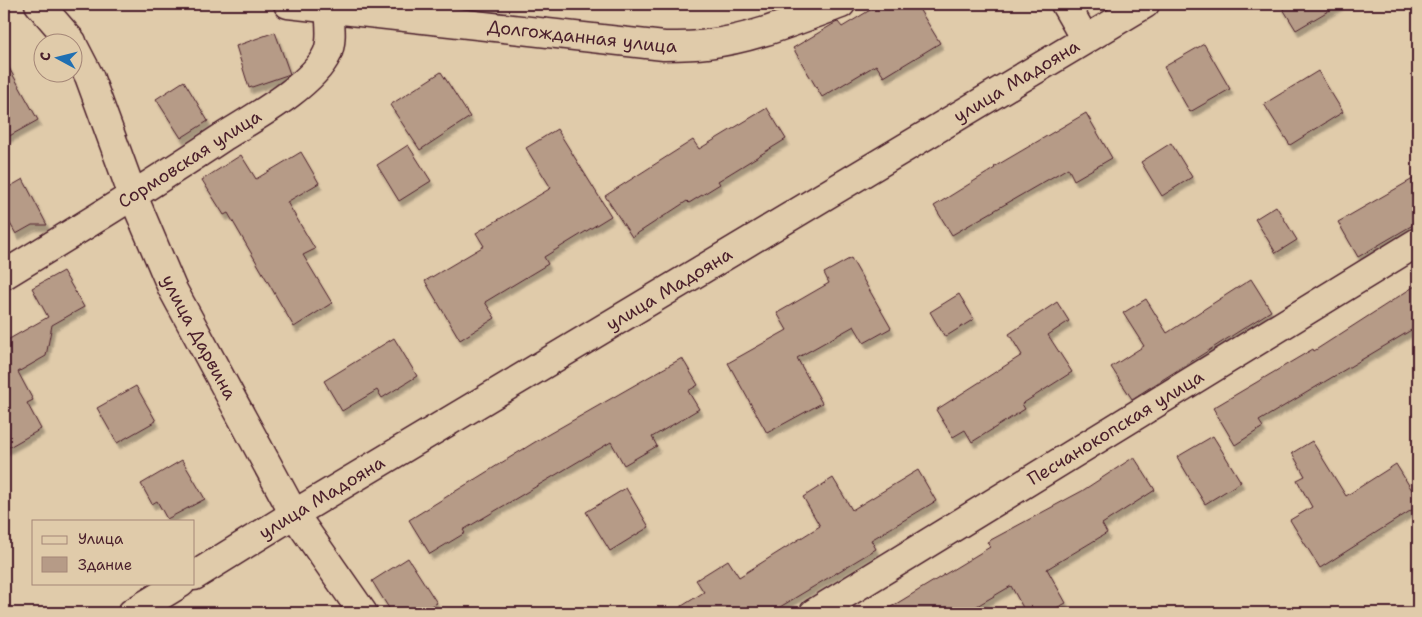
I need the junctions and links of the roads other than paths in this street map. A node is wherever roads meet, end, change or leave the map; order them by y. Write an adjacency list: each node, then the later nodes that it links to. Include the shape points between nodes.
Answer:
1 (39, 4): 7 (street, улица Дарвина)
2 (288, 4): 6 (street, Долгожданная улица)
3 (841, 4): 6 (street, Долгожданная улица, via 747,36 708,44 664,46)
4 (1065, 4): 8 (street)
5 (1145, 4): 8 (street, улица Мадояна)
6 (330, 9): 10 (street, Сормовская улица, via 327,54 313,72 283,98)
7 (63, 32)
8 (1085, 39): 13 (street, улица Мадояна)
9 (82, 62): 10 (street, улица Дарвина)
10 (133, 196): 12 (street, Сормовская улица); 13 (street, улица Дарвина, via 172,288)
11 (1418, 242): 18 (street, Песчанокопская улица)
12 (4, 275)
13 (294, 514): 14 (street, улица Мадояна); 17 (street, улица Дарвина)
14 (195, 575)
15 (180, 584): 16 (street)
16 (132, 613)
17 (362, 613)
18 (814, 613)

